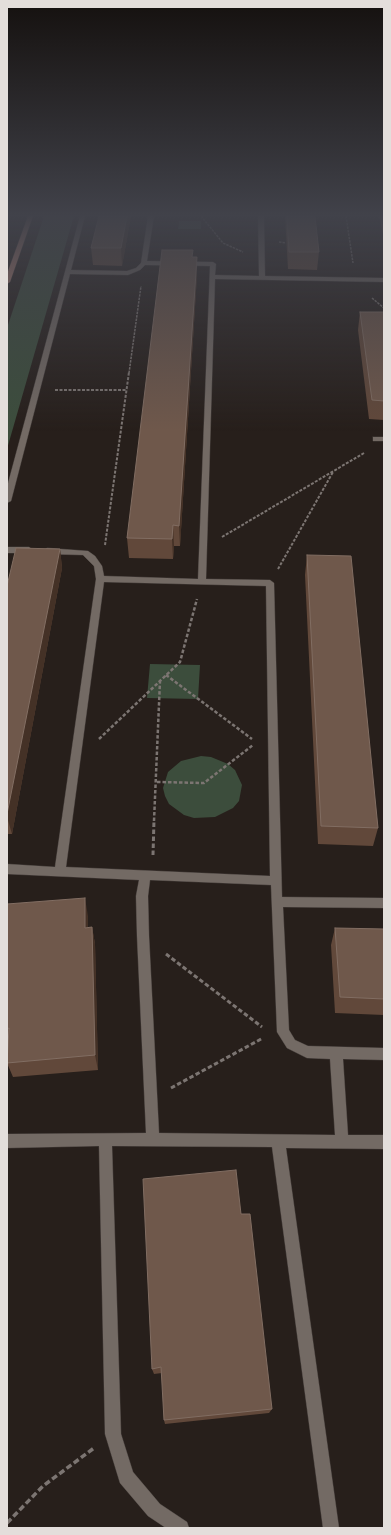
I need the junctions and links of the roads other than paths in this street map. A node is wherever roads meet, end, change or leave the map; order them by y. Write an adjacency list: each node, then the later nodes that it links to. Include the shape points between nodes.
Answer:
1 (64, 288): 5 (street)
2 (213, 288): 8 (street)
3 (376, 438): 4 (street)
4 (384, 439)
5 (7, 501)
6 (7, 550): 7 (street, via 85,553 98,566)
7 (100, 579): 8 (street); 10 (street)
8 (202, 582): 12 (street, via 270,583)
9 (7, 869): 10 (street)
10 (60, 872): 11 (street)
11 (146, 876): 12 (street); 18 (street, via 142,896 143,936)
12 (276, 881): 13 (street)
13 (277, 902): 14 (street); 15 (street, via 283,1032 291,1044 307,1052)
14 (384, 903)
15 (336, 1052): 16 (street); 20 (street)
16 (384, 1054)
17 (105, 1139): 18 (street); 21 (street); 23 (street, via 113,1434 126,1477 154,1510)
18 (153, 1140): 19 (street)
19 (278, 1141): 20 (street); 24 (street)
20 (342, 1141): 22 (street)
21 (7, 1142)
22 (384, 1142)
23 (181, 1528)
24 (331, 1528)

